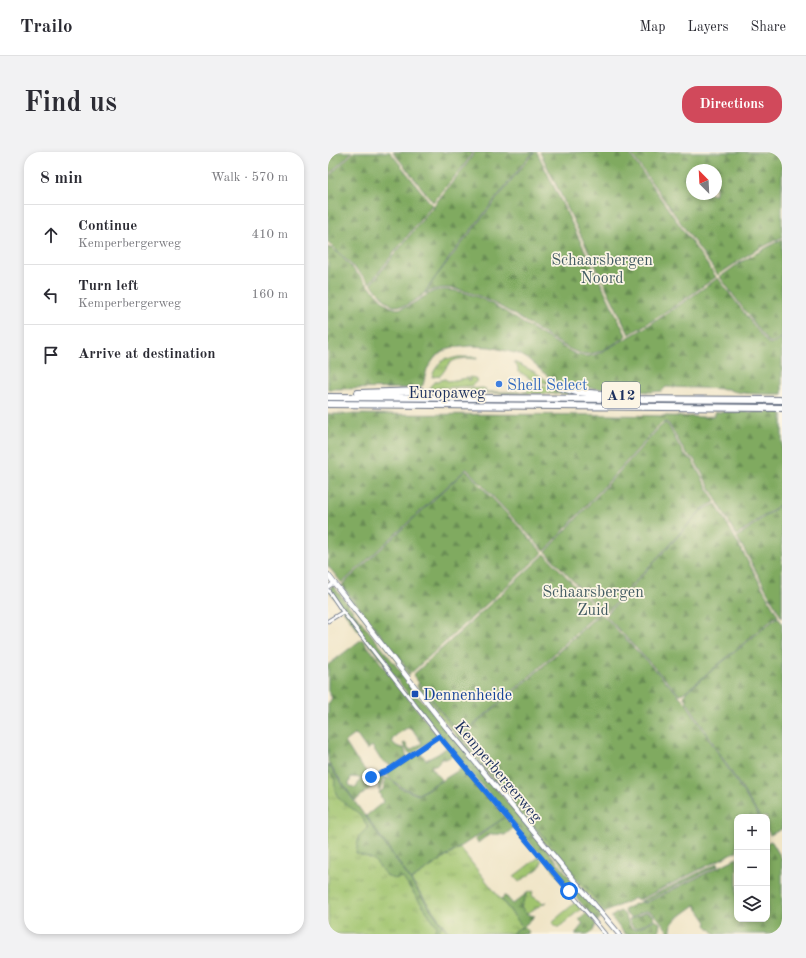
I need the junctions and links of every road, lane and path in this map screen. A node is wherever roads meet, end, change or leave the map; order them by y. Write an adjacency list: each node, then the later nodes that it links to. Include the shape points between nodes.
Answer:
1 (558, 387): 5 (highway, A12, via 596,394)
2 (421, 391): 3 (highway)
3 (328, 393)
4 (328, 397): 5 (highway, Europaweg / A12)
5 (684, 399): 6 (highway, Europaweg / A12)
6 (782, 400)
7 (328, 404): 8 (highway, Europaweg / A12)
8 (782, 408)
9 (328, 575): 10 (main road, Kemperbergerweg)
10 (334, 583): 11 (street, Kemperbergerweg); 17 (main road, Kemperbergerweg, via 450,731)
11 (328, 588): 12 (street, Kemperbergerweg)
12 (343, 612): 13 (street); 14 (street, Kemperbergerweg)
13 (328, 621)
14 (439, 736): 15 (street, Kemperbergerweg, via 387,771); 16 (street, Kemperbergerweg)
15 (371, 777)
16 (605, 934)
17 (619, 934)

